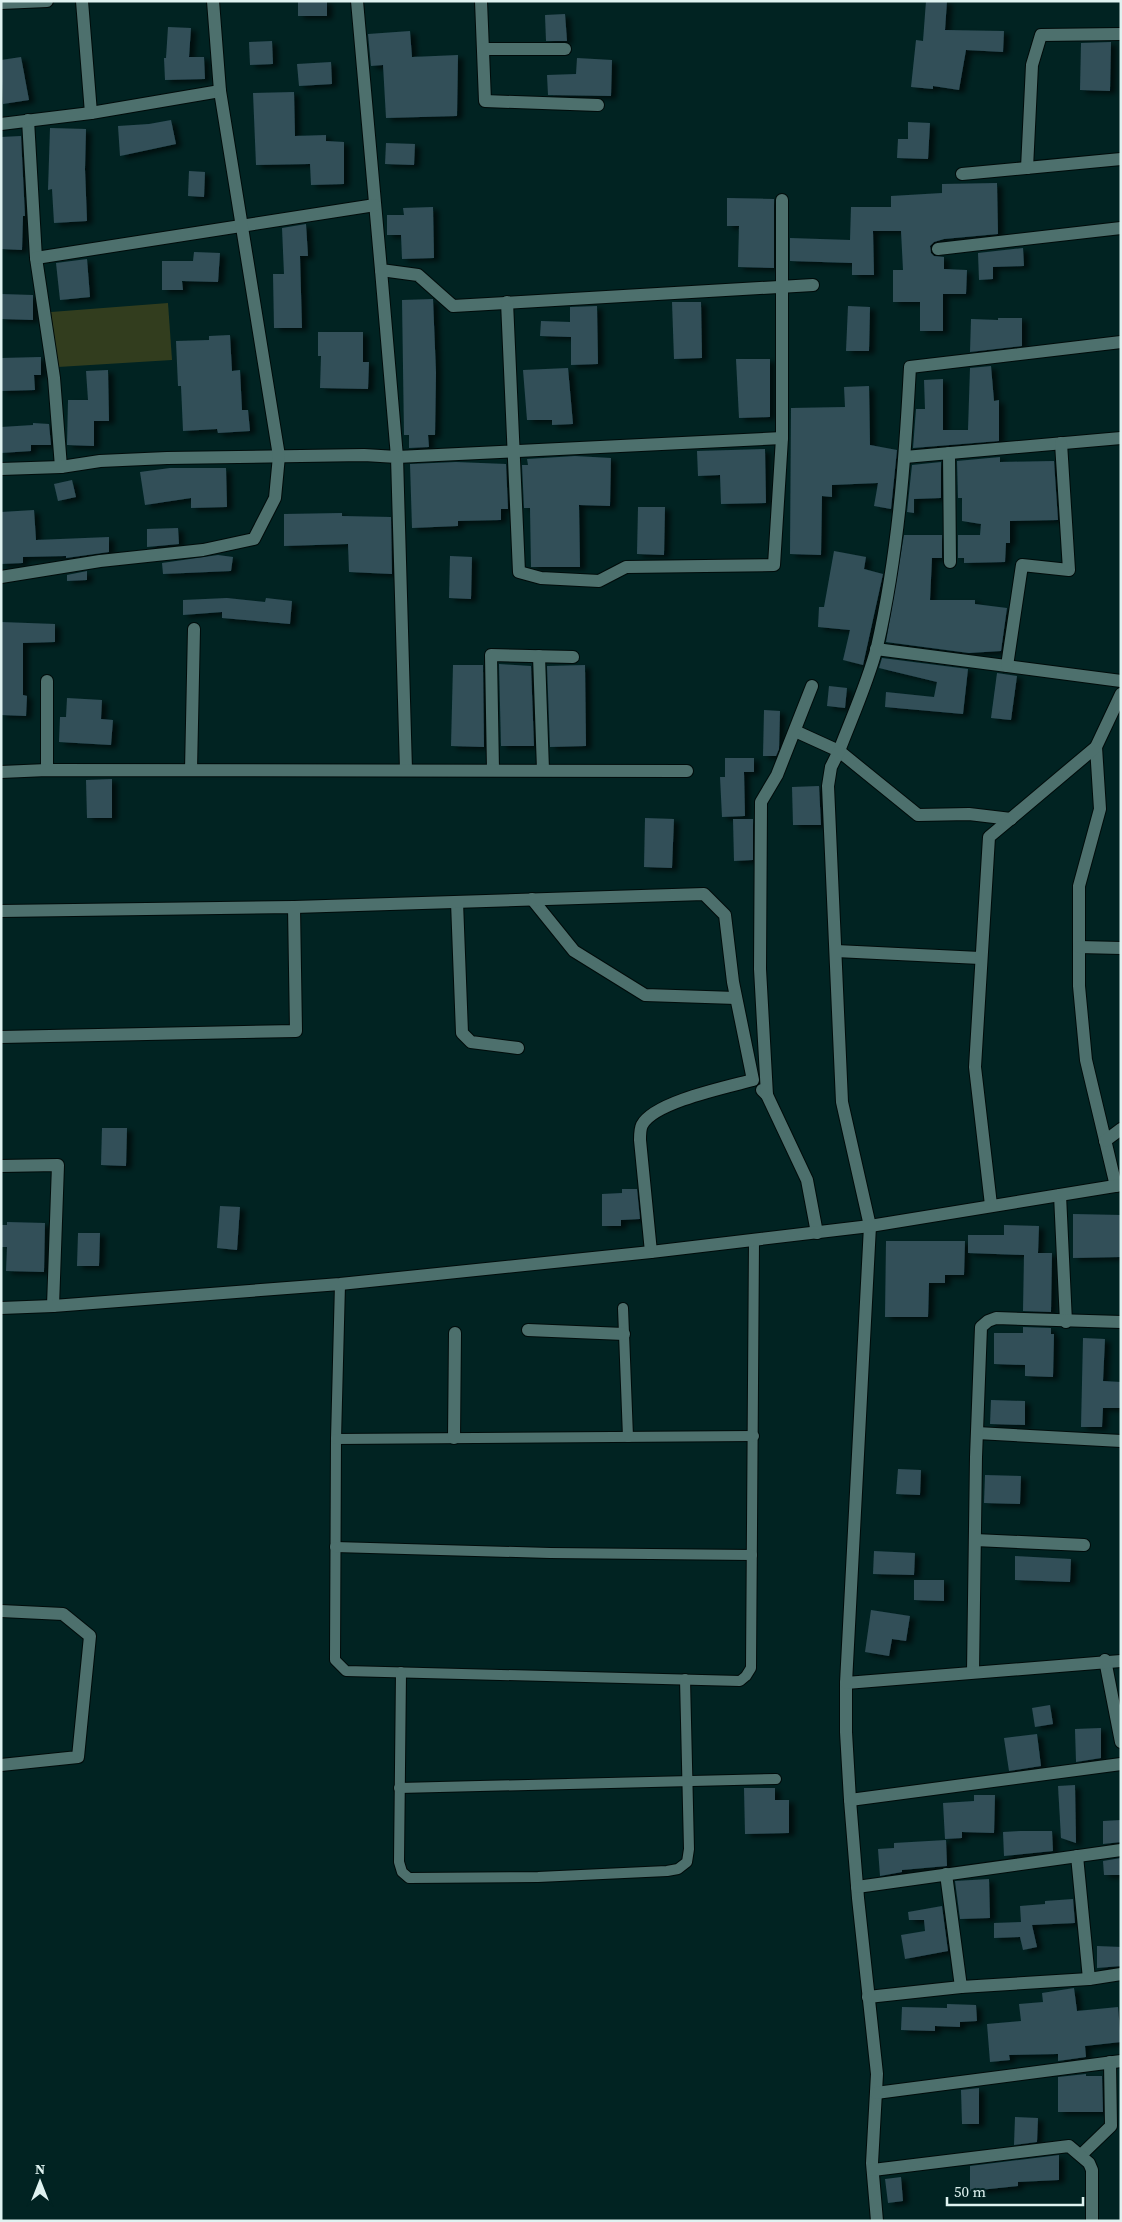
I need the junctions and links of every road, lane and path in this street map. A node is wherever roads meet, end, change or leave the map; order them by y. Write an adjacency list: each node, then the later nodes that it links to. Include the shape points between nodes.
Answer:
1 (48, 1): 6 (street)
2 (82, 1): 12 (street)
3 (213, 1): 10 (street)
4 (357, 1): 19 (street)
5 (481, 1): 8 (street)
6 (1, 3)
7 (1121, 34): 16 (street, via 1041,35 1032,65)
8 (483, 48): 9 (street); 11 (street, via 485,101)
9 (565, 49)
10 (220, 91): 12 (street); 20 (street)
11 (598, 105)
12 (91, 113): 13 (street)
13 (28, 120): 14 (street); 23 (street)
14 (1, 124)
15 (1121, 159): 16 (street)
16 (1027, 168): 17 (street)
17 (962, 174)
18 (782, 200): 26 (street)
19 (375, 204): 20 (street); 24 (street)
20 (242, 226): 23 (street); 34 (street)
21 (1121, 228): 22 (street)
22 (938, 249)
23 (36, 258): 37 (street, via 54,378)
24 (381, 270): 27 (street, via 418,275 453,306); 35 (street)
25 (813, 285): 26 (street)
26 (783, 287): 27 (street); 29 (street)
27 (507, 302): 32 (street)
28 (1121, 342): 36 (street, via 910,367)
29 (782, 438): 32 (street); 32 (street, via 774,565 626,567 599,580 541,578 519,572)
30 (1121, 438): 31 (street)
31 (1061, 443): 33 (street); 45 (street, via 1070,570 1022,566)
32 (515, 452): 35 (street)
33 (949, 453): 36 (street); 39 (street)
34 (279, 456): 35 (street); 37 (street, via 100,461); 40 (street, via 275,498 254,539 203,550)
35 (397, 457): 55 (street)
36 (905, 457): 42 (street, via 891,572)
37 (61, 467): 38 (street)
38 (1, 468)
39 (950, 562)
40 (1, 576)
41 (194, 629): 54 (street)
42 (876, 649): 45 (street); 52 (street)
43 (539, 656): 44 (street); 56 (street, via 491,655); 57 (street)
44 (573, 657)
45 (1007, 666): 47 (street)
46 (47, 681): 53 (street)
47 (1121, 681)
48 (812, 686): 50 (street)
49 (1121, 694): 51 (street)
50 (794, 731): 52 (street); 73 (street, via 777,775 761,802 760,969)
51 (1096, 747): 60 (street); 65 (street, via 1100,809 1079,886)
52 (839, 751): 60 (street, via 918,815 968,814); 67 (street, via 831,767 828,786)
53 (47, 770): 54 (street); 59 (street)
54 (192, 770): 55 (street)
55 (406, 770): 56 (street)
56 (493, 770): 57 (street)
57 (543, 770): 58 (street)
58 (687, 771)
59 (1, 772)
60 (1011, 819): 68 (street, via 989,837)
61 (532, 899): 62 (street); 69 (street, via 574,951 646,995); 69 (street, via 704,894 725,915)
62 (457, 902): 63 (street); 71 (street, via 462,1034 470,1042)
63 (294, 907): 64 (street); 70 (street, via 296,1031)
64 (1, 911)
65 (1079, 947): 66 (street); 75 (street, via 1086,1060)
66 (1121, 948)
67 (836, 951): 68 (street); 80 (street, via 842,1102)
68 (980, 958): 79 (street, via 975,1067)
69 (736, 998): 72 (street)
70 (1, 1036)
71 (518, 1048)
72 (753, 1080): 73 (street); 83 (street, via 654,1111 641,1126)
73 (768, 1095): 81 (street, via 807,1180)
74 (1121, 1129): 75 (street)
75 (1105, 1141): 77 (street)
76 (1, 1166): 85 (street, via 58,1165)
77 (1118, 1186): 78 (street)
78 (1060, 1195): 79 (street); 88 (street)
79 (991, 1205): 80 (street)
80 (870, 1226): 81 (street); 109 (street)
81 (817, 1233): 82 (street)
82 (754, 1240): 83 (street); 94 (lane)
83 (651, 1252): 84 (street)
84 (340, 1284): 85 (street); 97 (lane)
85 (53, 1306): 86 (street)
86 (1, 1308)
87 (623, 1308): 92 (lane)
88 (1066, 1322): 89 (street); 93 (street, via 996,1318 981,1327)
89 (1121, 1322)
90 (528, 1330): 92 (street)
91 (455, 1333): 96 (street)
92 (624, 1334): 95 (lane)
93 (977, 1433): 98 (street); 99 (street)
94 (754, 1436): 95 (lane); 102 (lane)
95 (628, 1437): 96 (lane)
96 (454, 1438): 97 (lane)
97 (336, 1439): 101 (lane)
98 (1121, 1442)
99 (975, 1540): 100 (street); 107 (street)
100 (1084, 1545)
101 (335, 1547): 102 (lane); 106 (lane, via 335,1660 346,1671)
102 (752, 1555): 108 (lane, via 751,1668 740,1681)
103 (1, 1611): 112 (street, via 63,1614 90,1636 78,1757)
104 (1105, 1660): 105 (street); 107 (street); 110 (street)
105 (1121, 1661)
106 (401, 1672): 108 (lane); 115 (lane)
107 (973, 1672): 109 (street)
108 (685, 1679): 114 (lane)
109 (846, 1683): 116 (street)
110 (1121, 1742)
111 (1121, 1764): 116 (street)
112 (1, 1765)
113 (776, 1778): 114 (lane)
114 (688, 1780): 115 (lane); 115 (lane, via 689,1849 687,1862 678,1869 538,1877 409,1878 402,1872 399,1862)
115 (399, 1788)
116 (850, 1800): 120 (street)
117 (1121, 1850): 118 (street)
118 (1077, 1856): 119 (street); 122 (street)
119 (946, 1874): 120 (street); 123 (street)
120 (857, 1887): 124 (street)
121 (1121, 1974): 122 (street)
122 (1089, 1979): 123 (street)
123 (961, 1987): 124 (street)
124 (868, 1997): 126 (street, via 877,2074)
125 (1115, 2062): 126 (street); 127 (street, via 1111,2126)
126 (876, 2093): 128 (street)
127 (1081, 2155): 128 (street, via 1069,2146); 130 (street, via 1092,2170)
128 (873, 2170): 129 (street)
129 (877, 2221)
130 (1092, 2221)

